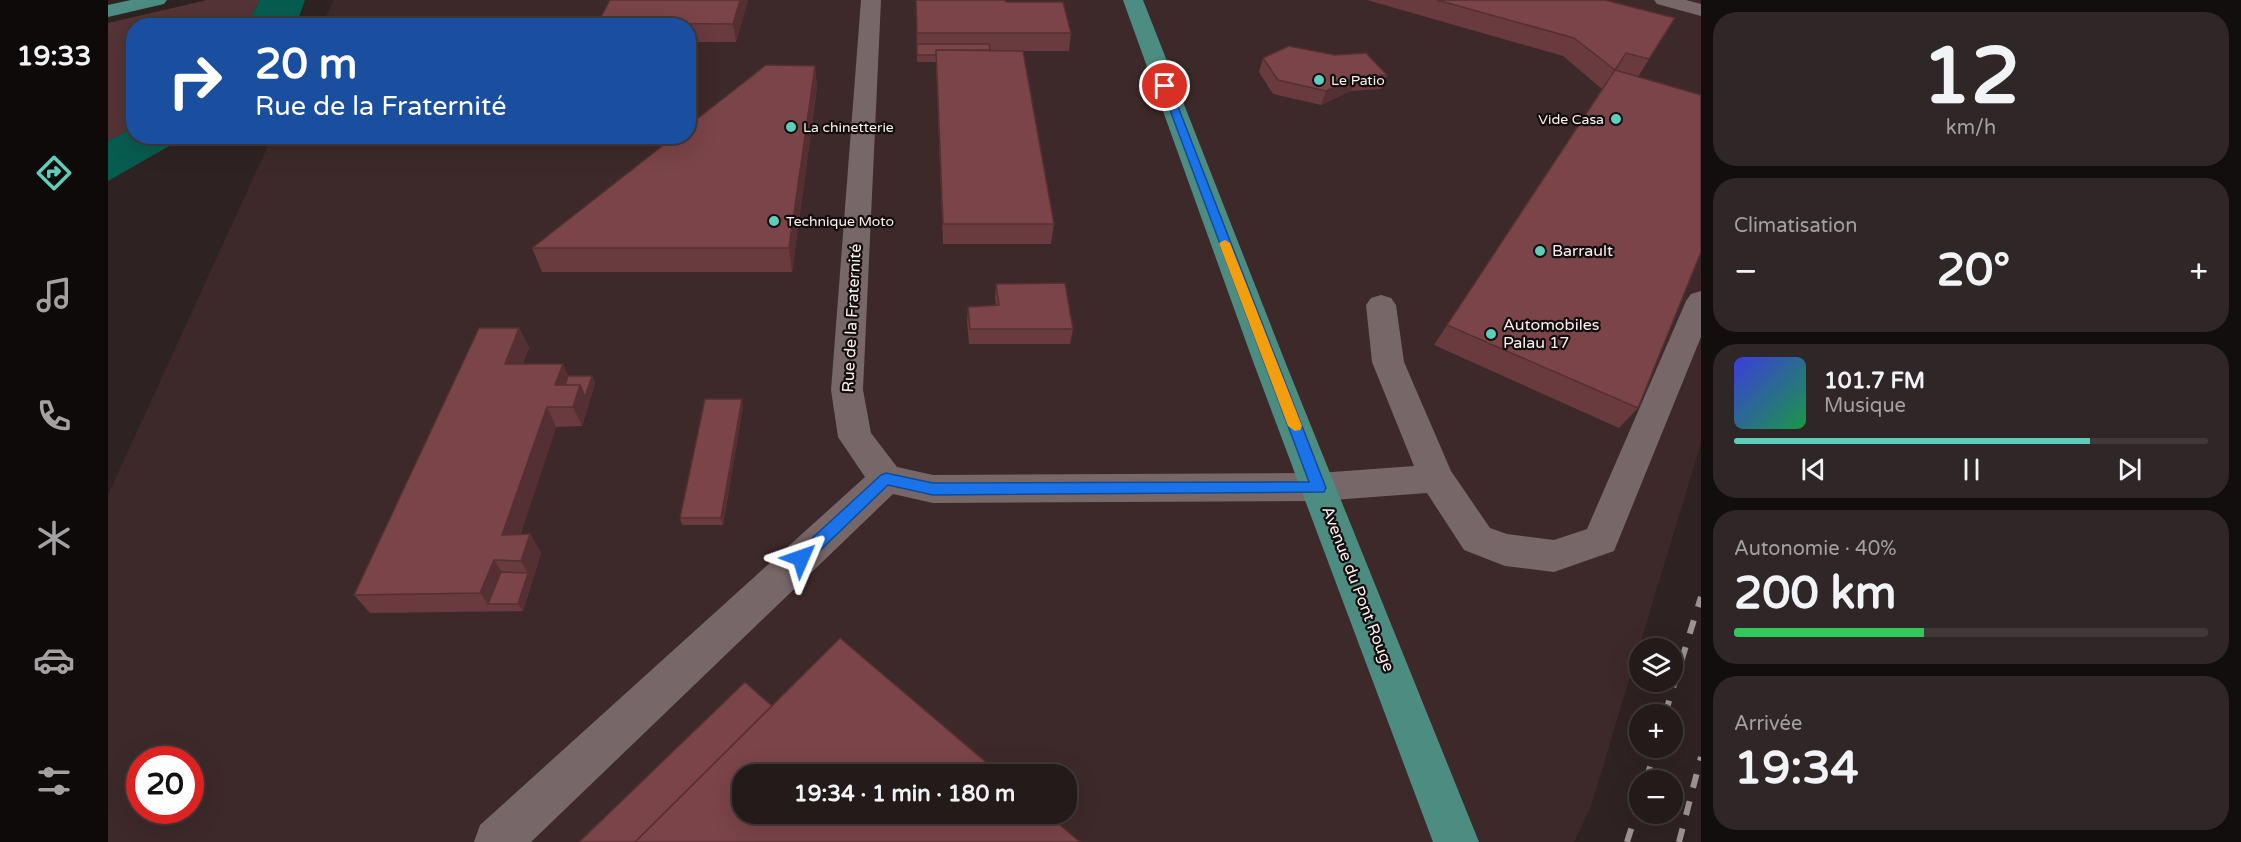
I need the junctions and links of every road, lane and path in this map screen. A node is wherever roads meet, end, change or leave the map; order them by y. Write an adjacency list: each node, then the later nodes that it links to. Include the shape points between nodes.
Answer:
1 (157, 0): 6 (main road)
2 (872, 0): 10 (lane, Rue de la Fraternité, via 847,390 855,437)
3 (1133, 0): 11 (main road, Avenue du Pont Rouge)
4 (1664, 0): 5 (lane)
5 (1701, 10)
6 (108, 11)
7 (1701, 301): 9 (lane, via 1601,540 1554,556 1505,550 1477,539)
8 (1381, 305): 9 (lane, via 1388,362)
9 (1436, 478): 11 (lane)
10 (886, 479): 11 (lane, via 933,489); 12 (lane)
11 (1319, 488): 13 (main road, Avenue du Pont Rouge)
12 (497, 842)
13 (1456, 842)

